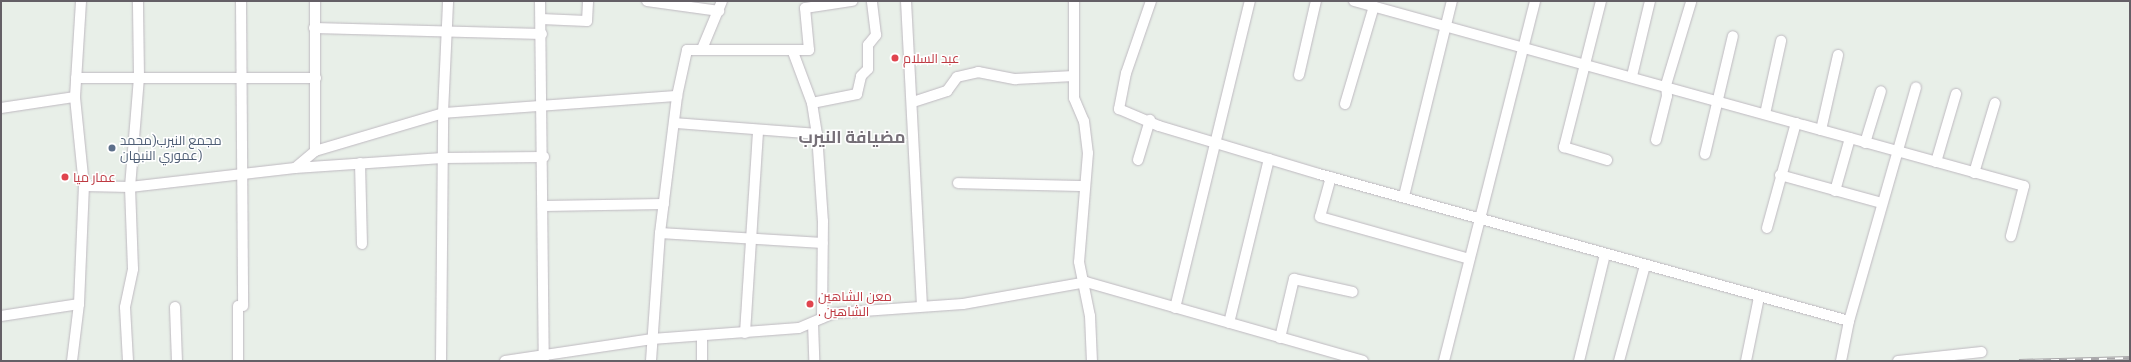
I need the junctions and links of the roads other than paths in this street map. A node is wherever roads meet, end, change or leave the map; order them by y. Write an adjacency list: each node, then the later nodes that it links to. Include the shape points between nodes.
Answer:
1 (81, 1): 41 (street)
2 (138, 1): 39 (street)
3 (242, 1): 40 (street)
4 (315, 1): 26 (street)
5 (448, 1): 27 (street)
6 (540, 1): 24 (street)
7 (588, 1): 24 (street, via 587,21)
8 (647, 1): 23 (street)
9 (852, 1): 33 (street, via 805,8 809,50)
10 (872, 1): 51 (street, via 876,35 868,45 868,69 861,76 857,94)
11 (906, 1): 50 (street)
12 (1074, 1): 37 (street)
13 (1151, 1): 58 (street, via 1126,73 1119,109)
14 (1250, 1): 66 (street)
15 (1316, 1): 36 (street)
16 (1354, 1): 22 (street)
17 (1452, 1): 25 (street)
18 (1535, 1): 31 (street)
19 (1600, 1): 35 (street)
20 (1650, 1): 38 (street)
21 (1691, 2): 43 (street)
22 (1371, 4): 25 (street); 53 (street)
23 (720, 6): 32 (street)
24 (541, 19): 28 (street)
25 (1447, 25): 31 (street); 88 (street)
26 (314, 28): 27 (street); 42 (street)
27 (448, 31): 28 (street); 56 (street)
28 (542, 34): 54 (street)
29 (1733, 36): 49 (street)
30 (1781, 41): 57 (street)
31 (1524, 48): 35 (street); 92 (street)
32 (702, 49): 33 (street); 47 (street, via 687,50)
33 (793, 52): 51 (street)
34 (1838, 55): 61 (street)
35 (1584, 65): 38 (street); 75 (street, via 1564,147)
36 (1299, 75)
37 (1074, 76): 50 (street, via 1015,79 978,72 957,77 947,91); 85 (street, via 1074,98 1086,133)
38 (1632, 76): 43 (street)
39 (139, 77): 40 (street); 41 (street); 86 (street)
40 (242, 77): 42 (street); 80 (street)
41 (76, 78): 48 (street)
42 (316, 78): 68 (street)
43 (1666, 85): 49 (street); 65 (street)
44 (1916, 87): 69 (street)
45 (1881, 91): 67 (street)
46 (1956, 94): 76 (street)
47 (677, 96): 54 (street); 59 (street)
48 (75, 98): 55 (street); 84 (street)
49 (1719, 101): 57 (street); 70 (street)
50 (913, 102): 106 (street)
51 (812, 103): 63 (street)
52 (1996, 103): 79 (street)
53 (1346, 104)
54 (542, 106): 56 (street); 71 (street)
55 (1, 108)
56 (443, 113): 68 (street); 72 (street)
57 (1765, 114): 60 (street)
58 (1150, 120): 66 (street); 74 (street)
59 (675, 123): 62 (street); 89 (street)
60 (1796, 123): 61 (street); 81 (street)
61 (1821, 130): 64 (street)
62 (758, 131): 63 (street); 96 (street)
63 (817, 134): 97 (street)
64 (1850, 138): 67 (street); 87 (street)
65 (1656, 140)
66 (1213, 142): 73 (street); 108 (street)
67 (1865, 143): 69 (street)
68 (315, 150): 78 (street)
69 (1897, 152): 76 (street); 90 (street)
70 (1705, 154)
71 (544, 156): 72 (street); 91 (street)
72 (443, 158): 77 (street); 123 (street)
73 (1269, 159): 82 (street); 112 (street)
74 (1138, 160)
75 (1608, 160)
76 (1936, 162): 79 (street)
77 (360, 163): 78 (street); 98 (street)
78 (295, 168): 80 (street)
79 (1974, 173): 95 (street, via 2024,186)
80 (242, 174): 86 (street); 122 (street)
81 (1780, 175): 87 (street); 93 (street)
82 (1331, 177): 88 (street); 100 (street, via 1320,217)
83 (958, 183): 85 (street)
84 (84, 186): 86 (street); 105 (street)
85 (1085, 186): 102 (street, via 1078,262)
86 (130, 187): 120 (street, via 133,269 125,307)
87 (1835, 191): 90 (street)
88 (1404, 196): 92 (street)
89 (664, 204): 91 (street); 94 (street)
90 (1882, 204): 111 (street)
91 (544, 206): 118 (street)
92 (1480, 216): 99 (street); 100 (street)
93 (1767, 228)
94 (660, 233): 96 (street); 115 (street)
95 (2011, 236)
96 (749, 239): 97 (street); 113 (street)
97 (823, 243): 110 (street)
98 (362, 244)
99 (1605, 254): 101 (street); 131 (street)
100 (1469, 259): 130 (street)
101 (1645, 265): 104 (street); 132 (street)
102 (1086, 282): 106 (street, via 997,300); 108 (street); 128 (street)
103 (1353, 292): 116 (street, via 1294,279)
104 (1759, 297): 111 (street); 133 (street)
105 (79, 304): 109 (street); 119 (street)
106 (922, 306): 110 (street, via 835,313)
107 (175, 307): 121 (street)
108 (1175, 308): 112 (street)
109 (1, 316)
110 (817, 320): 113 (street, via 799,328); 127 (street)
111 (1849, 321): 134 (street)
112 (1229, 323): 116 (street)
113 (745, 333): 114 (street)
114 (702, 337): 115 (street); 126 (street)
115 (652, 338): 118 (street); 125 (street)
116 (1280, 338): 129 (street)
117 (1982, 352): 135 (street)
118 (544, 357): 124 (street)
119 (72, 361)
120 (128, 361)
121 (177, 361)
122 (238, 361)
123 (442, 361)
124 (505, 361)
125 (651, 361)
126 (702, 361)
127 (814, 361)
128 (1092, 361)
129 (1363, 361)
130 (1444, 361)
131 (1580, 361)
132 (1619, 361)
133 (1746, 361)
134 (1841, 361)
135 (1898, 361)

